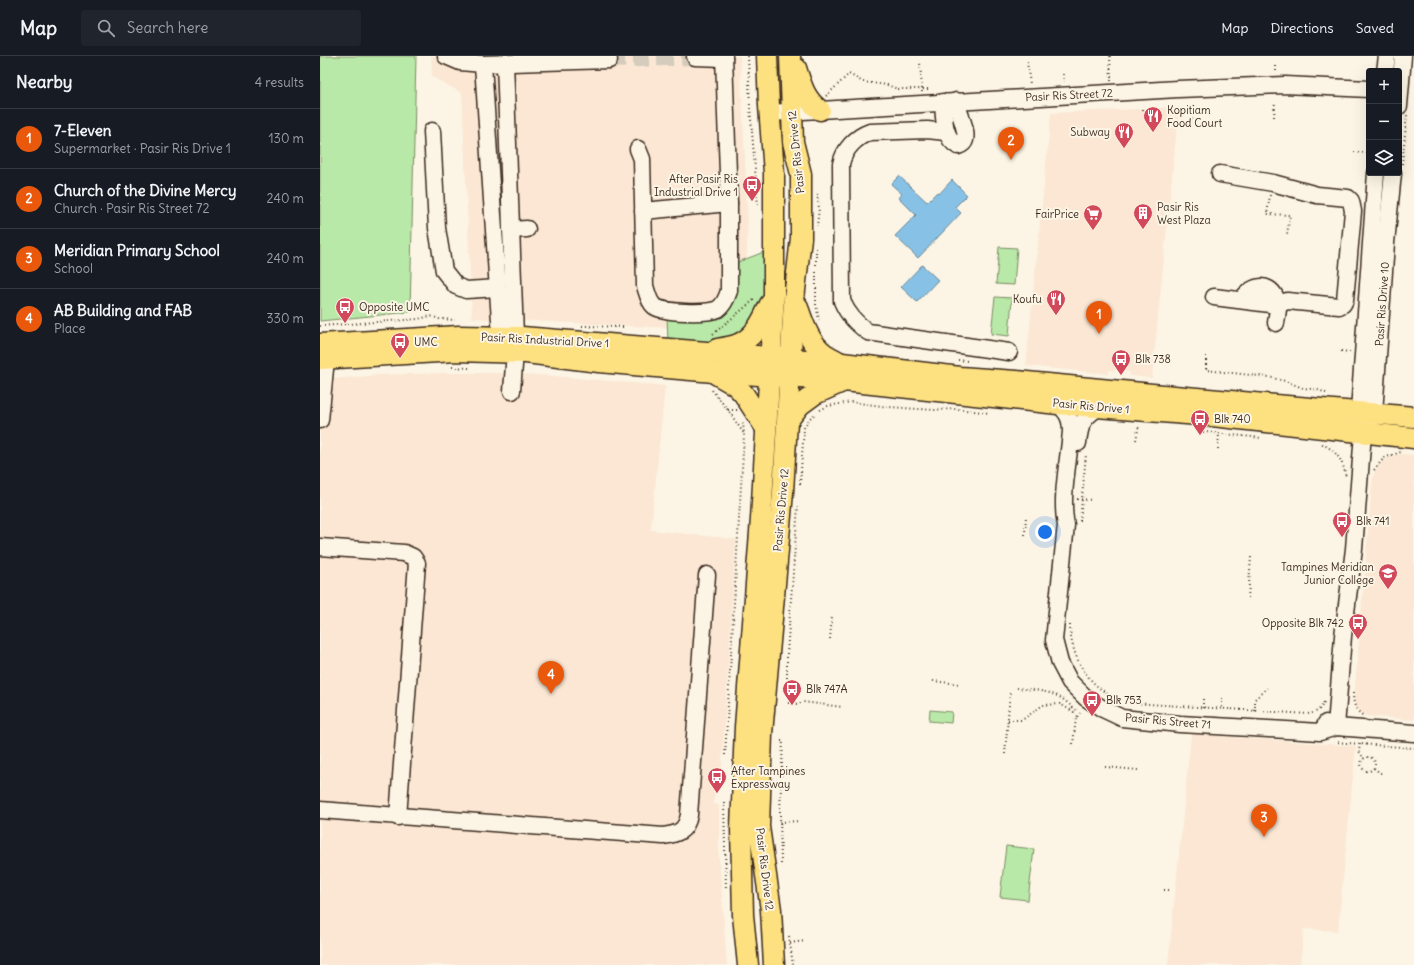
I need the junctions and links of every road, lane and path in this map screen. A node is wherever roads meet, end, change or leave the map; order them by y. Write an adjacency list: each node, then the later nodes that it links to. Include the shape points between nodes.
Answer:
1 (446, 56): 15 (street, via 460,62)
2 (748, 56): 45 (path)
3 (767, 56): 33 (main road, Pasir Ris Drive 12)
4 (791, 56): 25 (main road, via 801,87 809,100 813,105); 32 (main road, Pasir Ris Drive 12)
5 (1110, 56): 21 (path)
6 (1387, 56): 16 (street)
7 (1403, 56): 17 (street)
8 (695, 57): 9 (street)
9 (724, 57): 44 (street)
10 (536, 59): 11 (street); 12 (street)
11 (609, 60)
12 (505, 62): 15 (street); 49 (street, via 519,230)
13 (920, 62): 25 (path, via 922,90 898,89 863,82 849,74)
14 (1027, 62): 19 (path)
15 (483, 64): 48 (street)
16 (1385, 68)
17 (1402, 68)
18 (1063, 74): 20 (path)
19 (1030, 83)
20 (1064, 85)
21 (1111, 86)
22 (1366, 89): 26 (street, Pasir Ris Street 72, via 1285,85 1126,91)
23 (1366, 100): 26 (street, Pasir Ris Street 72, via 1279,93)
24 (1275, 102): 34 (path)
25 (822, 104): 26 (street, Pasir Ris Street 72); 32 (street, Pasir Ris Street 72)
26 (950, 106): 32 (street, Pasir Ris Street 72); 63 (street, via 965,135 963,144 954,144 946,132 870,132 857,140 842,157 842,301 852,319 868,332)
27 (1193, 106): 35 (path)
28 (1172, 108): 30 (path)
29 (1142, 109): 31 (path)
30 (1172, 112)
31 (1142, 113)
32 (791, 116): 33 (street, Pasir Ris Street 72); 56 (main road, Pasir Ris Drive 12, via 793,142 801,174 802,238)
33 (770, 117): 53 (main road, Pasir Ris Drive 12, via 774,173)
34 (1274, 117)
35 (1192, 122)
36 (432, 131): 52 (street, via 437,228 444,271 456,286 466,290)
37 (638, 150): 46 (street, via 642,159)
38 (1354, 152): 39 (path)
39 (1366, 153)
40 (1220, 174): 43 (street)
41 (1376, 176): 51 (street, Pasir Ris Drive 10)
42 (1393, 176): 78 (street, Pasir Ris Drive 10)
43 (1272, 183): 47 (path, via 1267,214 1290,215); 50 (street, via 1317,195 1348,198 1352,201)
44 (729, 203): 46 (street); 46 (street, via 729,291 719,308 709,311 662,310 654,305 645,286)
45 (758, 206)
46 (643, 211)
47 (1287, 234)
48 (495, 252): 49 (street); 52 (street)
49 (512, 252): 60 (street)
50 (1348, 271): 51 (street); 57 (street, via 1345,300 1339,306 1287,301)
51 (1368, 273): 78 (street, Pasir Ris Drive 10)
52 (498, 288): 60 (street)
53 (774, 295): 62 (main road, via 752,335 737,345); 68 (main road, Pasir Ris Drive 12)
54 (1214, 297): 57 (street)
55 (754, 299): 59 (path)
56 (794, 299): 70 (main road, Pasir Ris Drive 12); 71 (main road, via 814,343)
57 (1278, 304): 58 (street)
58 (1276, 323)
59 (713, 334)
60 (510, 341): 62 (main road, Pasir Ris Industrial Drive 1, via 603,342); 65 (main road, Pasir Ris Industrial Drive 1, via 459,336); 72 (main road, Pasir Ris Industrial Drive 1, via 600,362); 73 (street)
61 (1341, 351): 64 (path)
62 (700, 352): 68 (main road, Pasir Ris Industrial Drive 1)
63 (1009, 352)
64 (1350, 352)
65 (321, 354): 81 (street)
66 (1206, 356): 74 (path, via 1206,370 1268,377)
67 (445, 367): 69 (path)
68 (769, 367): 70 (main road, Pasir Ris Drive 1); 72 (main road, Pasir Ris Industrial Drive 1); 84 (main road, Pasir Ris Drive 12)
69 (474, 368)
70 (791, 368): 71 (main road, Pasir Ris Drive 1); 82 (main road, Pasir Ris Drive 12)
71 (843, 372): 75 (main road, Pasir Ris Drive 1); 78 (main road, Pasir Ris Drive 1, via 1016,381 1163,396); 82 (main road, via 830,388 822,390 800,405)
72 (711, 380): 77 (path); 84 (main road, via 735,385)
73 (512, 392)
74 (1331, 394)
75 (1058, 404): 76 (main road, Pasir Ris Drive 1); 104 (street, Pasir Ris Street 71, via 1067,412 1071,423 1064,516)
76 (1099, 407): 88 (main road, Pasir Ris Drive 1, via 1212,416); 104 (street, Pasir Ris Street 71, via 1080,425 1070,517)
77 (728, 410): 90 (path); 90 (path, via 737,410 743,422)
78 (1367, 412): 80 (main road, Pasir Ris Drive 1); 88 (street, Pasir Ris Drive 10)
79 (991, 413): 99 (path, via 889,407 851,402 828,406 810,418 804,428)
80 (1414, 417)
81 (320, 420)
82 (788, 420): 154 (main road, Pasir Ris Drive 12, via 762,734 759,827 771,910)
83 (1132, 425): 85 (path)
84 (765, 426): 153 (main road, Pasir Ris Drive 12, via 745,727 741,828 743,915)
85 (1139, 426): 86 (path); 92 (path)
86 (1145, 426)
87 (1188, 430): 89 (path)
88 (1363, 433): 94 (main road, Pasir Ris Drive 1); 131 (street, Pasir Ris Drive 10)
89 (1219, 434): 91 (path); 95 (path)
90 (744, 435): 137 (path)
91 (1267, 438)
92 (1136, 440)
93 (1315, 443): 96 (path, via 1323,444)
94 (1410, 445): 98 (path, via 1384,458)
95 (1218, 449)
96 (1334, 451)
97 (1086, 453): 104 (path)
98 (1373, 472)
99 (800, 488)
100 (1084, 500): 101 (path)
101 (1092, 500)
102 (798, 503): 117 (path, via 787,653)
103 (1026, 515): 105 (path)
104 (1073, 523): 111 (street, Pasir Ris Street 71)
105 (1025, 535)
106 (320, 547): 144 (street, via 404,553 413,557 417,563)
107 (1251, 557): 109 (path)
108 (706, 575): 144 (street, via 689,815 682,830 663,836)
109 (1248, 598)
110 (832, 618): 112 (path)
111 (1063, 624): 124 (path, via 1082,667 1094,684 1109,695 1134,703); 131 (street, Pasir Ris Street 71, via 1054,640 1060,663 1070,682 1086,698 1122,718 1320,732)
112 (830, 639)
113 (933, 681): 114 (path)
114 (959, 684)
115 (1017, 688): 130 (path, via 1054,694 1076,710 1074,712 1060,704 1043,705 1022,720)
116 (1267, 688): 127 (path, via 1255,699)
117 (787, 690)
118 (1353, 690): 129 (path, via 1356,711)
119 (1010, 693): 130 (path)
120 (1203, 698): 124 (path)
121 (1222, 698): 125 (path)
122 (788, 703): 123 (path, via 803,702)
123 (842, 707)
124 (1203, 708): 125 (path)
125 (1222, 709): 127 (path)
126 (1321, 709): 127 (path, via 1307,714)
127 (1255, 711)
128 (1080, 713): 134 (path, via 1076,718)
129 (1366, 717)
130 (1008, 720): 136 (path)
131 (1336, 727): 132 (street, Pasir Ris Street 71)
132 (1414, 733)
133 (781, 741): 146 (path)
134 (1073, 744)
135 (1360, 744): 138 (path, via 1359,751)
136 (1005, 754)
137 (724, 755)
138 (1364, 759): 140 (path, via 1368,757 1374,760); 140 (path, via 1364,769 1370,771)
139 (1105, 767): 141 (path)
140 (1374, 768): 142 (path)
141 (1138, 770)
142 (1383, 773)
143 (320, 810): 144 (street)
144 (398, 816)
145 (800, 821): 146 (path)
146 (780, 822): 147 (path)
147 (781, 865)
148 (1164, 890): 149 (path)
149 (1172, 890)
150 (788, 930): 152 (path)
151 (805, 941): 152 (path)
152 (790, 943): 155 (path)
153 (748, 965)
154 (774, 965)
155 (793, 965)

